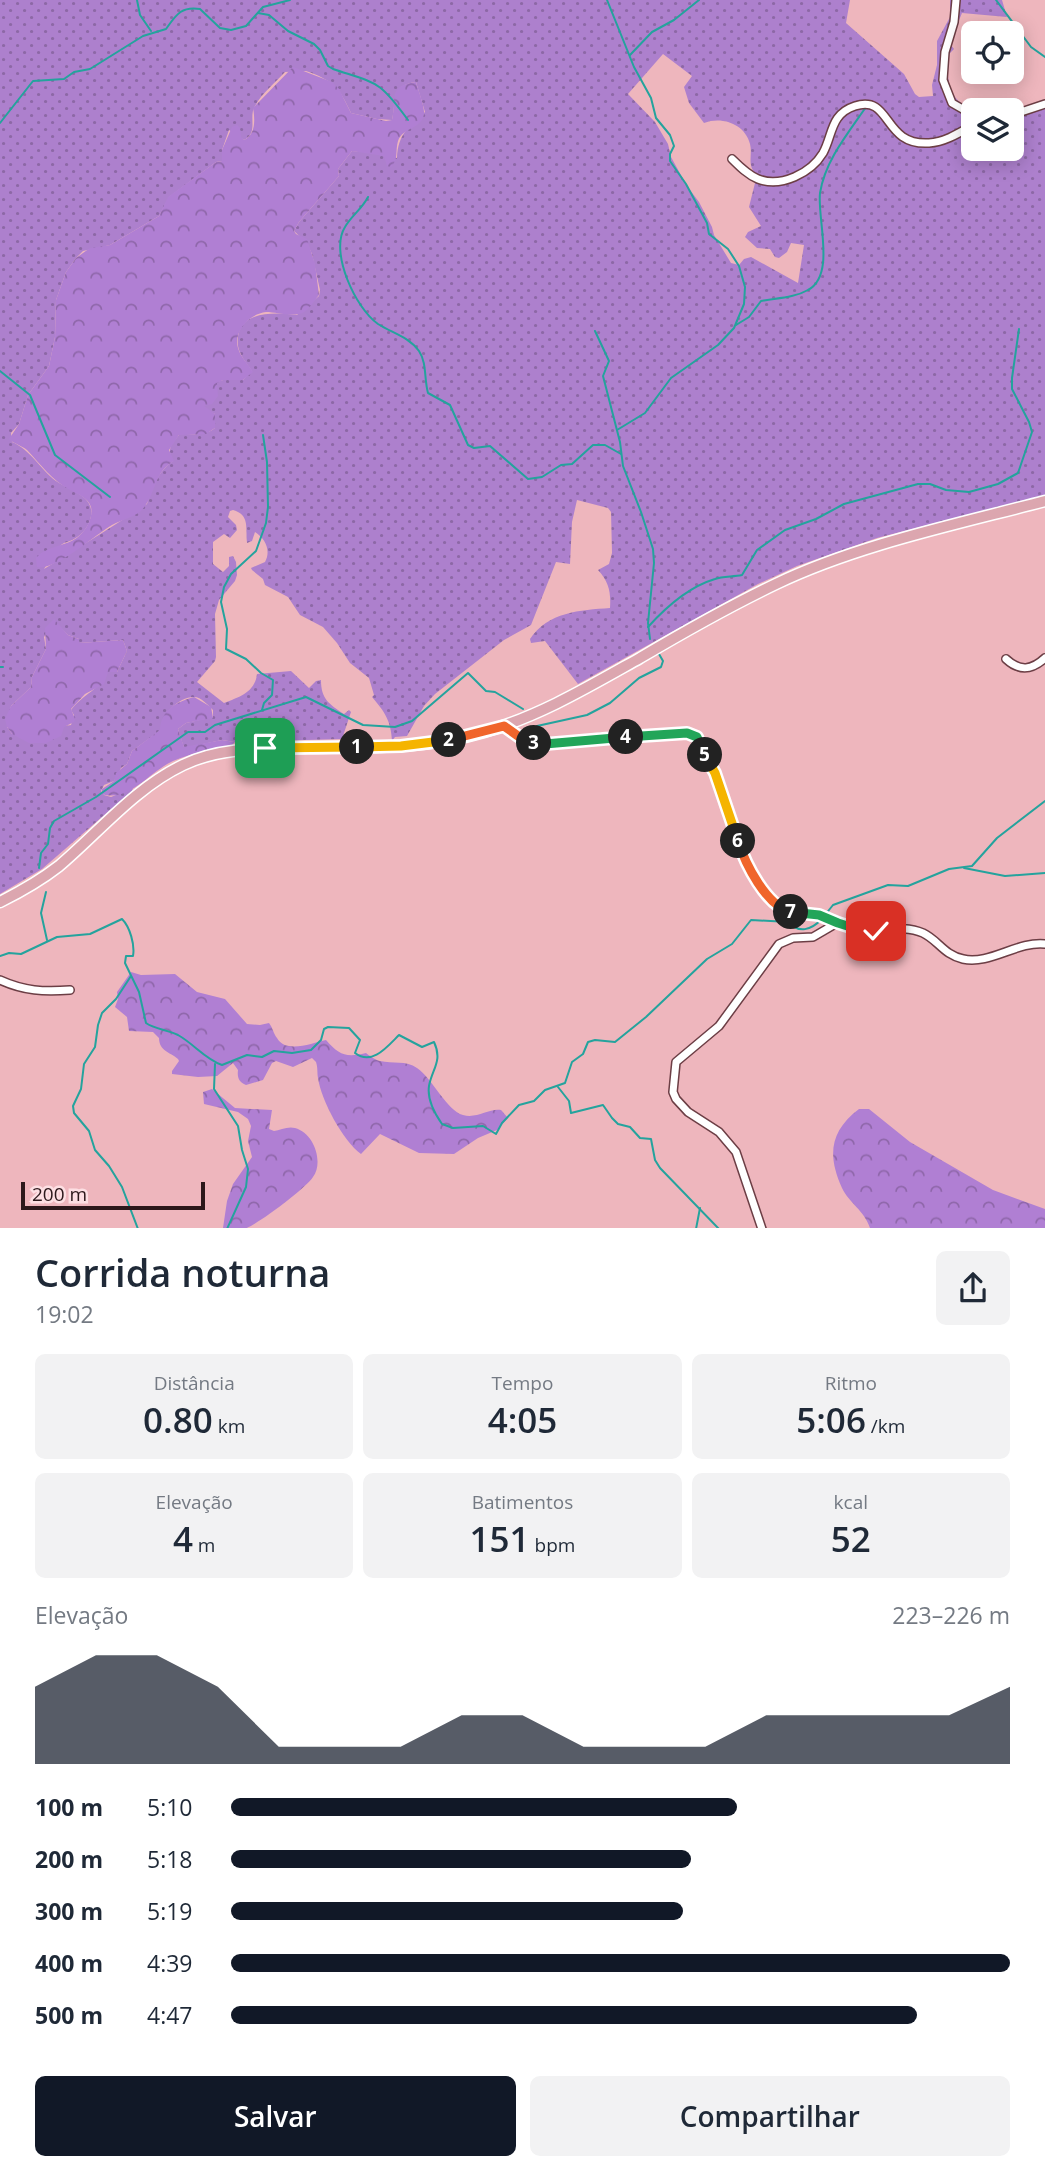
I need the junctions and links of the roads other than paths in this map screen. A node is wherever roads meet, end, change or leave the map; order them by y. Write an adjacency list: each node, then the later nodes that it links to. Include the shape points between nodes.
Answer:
1 (956, 0): 3 (street, via 943,80 952,103)
2 (1045, 104): 4 (street)
3 (961, 108)
4 (1024, 111)
5 (961, 132): 6 (street, via 940,141 912,142 899,136 883,111 871,104 853,106 832,125 823,152 798,176 759,179)
6 (732, 159)
7 (1045, 500): 10 (main road, via 803,571 564,701)
8 (1045, 657): 9 (street, via 1023,669)
9 (1006, 659)
10 (504, 726): 11 (main road, via 401,746 246,749 199,758 152,784 58,867); 12 (street, via 525,741 545,744 687,733 697,737 715,773 744,860 760,886 787,912)
11 (0, 902)
12 (838, 923): 13 (street, via 860,930 924,934 944,951 964,959); 16 (street, via 813,937 779,944 719,1026 676,1062 676,1099 719,1132 736,1152)
13 (1045, 944)
14 (0, 980): 15 (street, via 43,992)
15 (70, 990)
16 (762, 1228)

